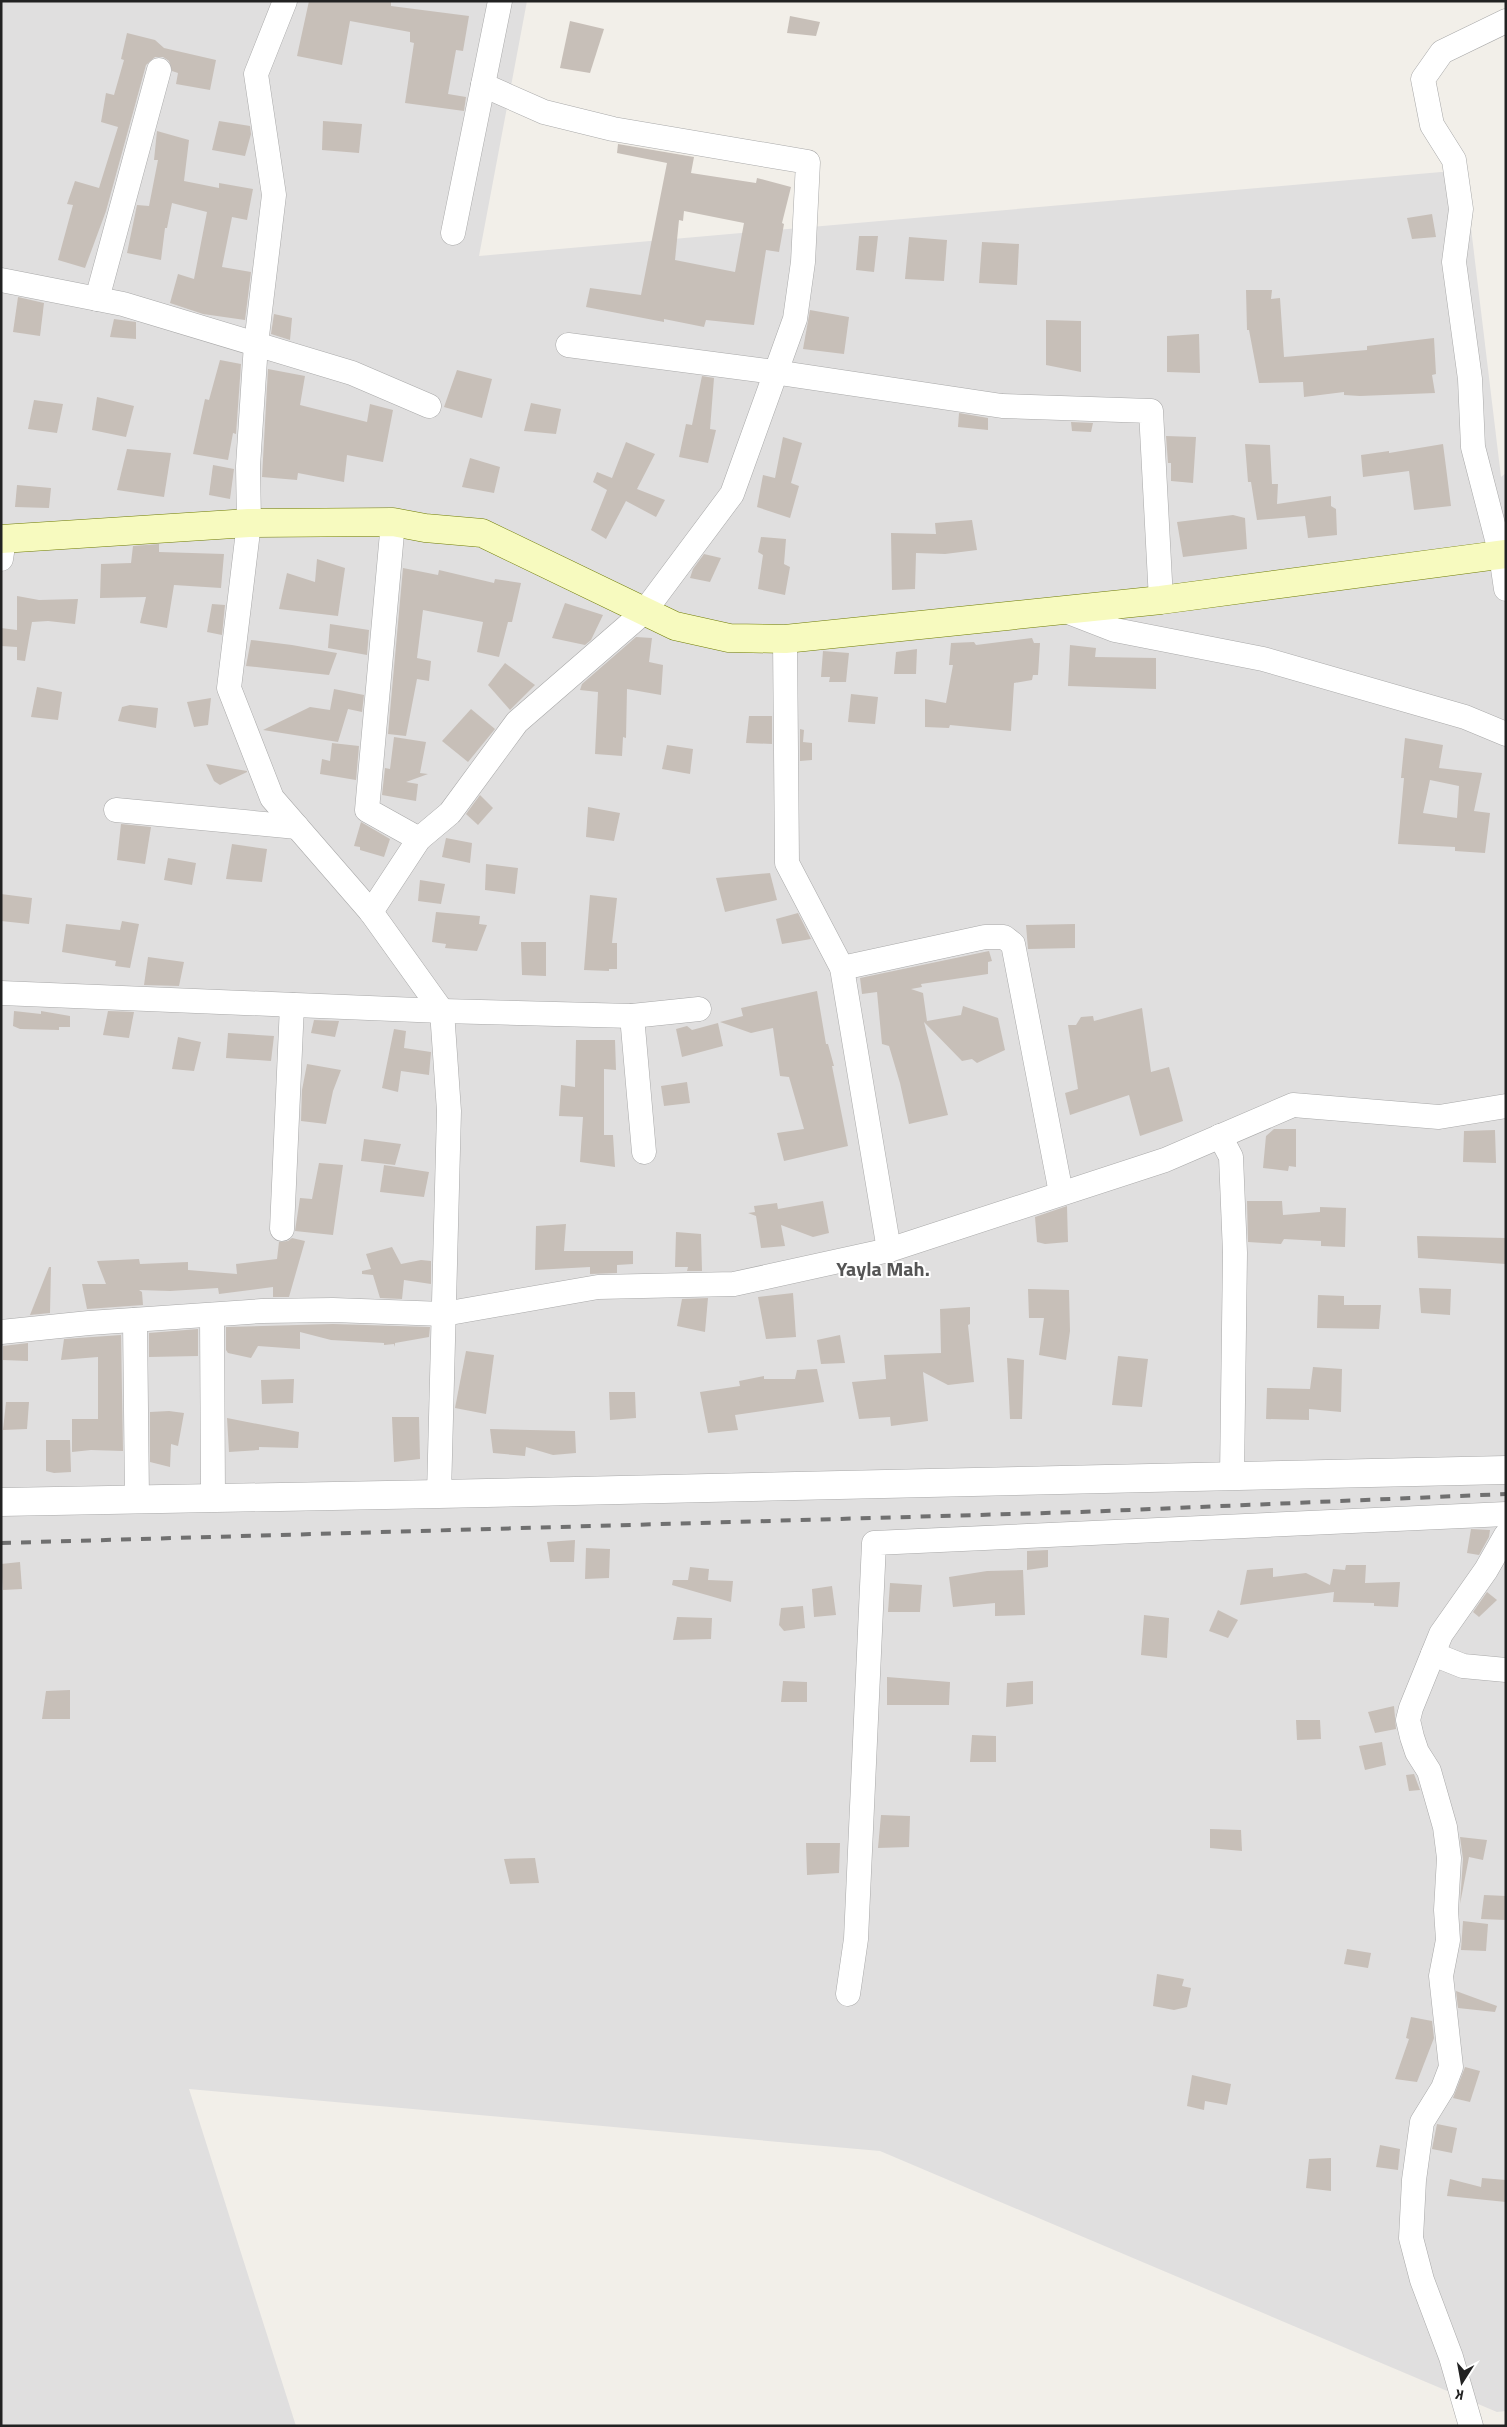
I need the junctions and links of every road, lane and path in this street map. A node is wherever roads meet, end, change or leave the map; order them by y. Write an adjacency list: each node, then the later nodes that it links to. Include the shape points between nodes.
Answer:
1 (285, 1): 9 (street, via 256,74 274,195)
2 (500, 1): 5 (street)
3 (1506, 21): 16 (street, via 1442,52 1424,79 1432,126 1454,160 1461,209 1454,262 1470,379 1473,447)
4 (159, 70): 8 (street)
5 (484, 85): 6 (street); 11 (street, via 544,112 613,129 808,162 803,262 795,319)
6 (454, 233)
7 (1, 280): 8 (street)
8 (97, 299): 9 (street)
9 (256, 344): 12 (street, via 352,373); 14 (street, via 248,466)
10 (568, 345): 11 (street)
11 (774, 372): 18 (street, via 1002,406 1151,411); 20 (street, via 732,494)
12 (429, 406)
13 (393, 522): 14 (main road); 20 (main road, via 482,533); 25 (street, via 367,810)
14 (249, 523): 15 (main road); 24 (street, via 229,688 272,798)
15 (2, 546)
16 (1503, 554): 17 (street); 18 (main road)
17 (1506, 589)
18 (1161, 600): 19 (main road)
19 (1066, 611): 21 (main road); 22 (street, via 1115,630 1263,659 1465,717)
20 (644, 612): 21 (main road, via 675,626 729,638); 25 (street, via 517,722 450,813)
21 (785, 639): 27 (street, via 787,863)
22 (1506, 734)
23 (116, 810): 24 (street)
24 (297, 827): 26 (street)
25 (418, 839): 26 (street)
26 (371, 912): 31 (street)
27 (842, 968): 36 (street, via 985,938 1004,937 1013,944); 38 (street)
28 (1, 993): 29 (street)
29 (292, 1005): 31 (street); 37 (street)
30 (699, 1009): 32 (street)
31 (442, 1011): 32 (street); 40 (street, via 449,1111)
32 (632, 1016): 35 (street)
33 (1506, 1106): 34 (street, via 1439,1116 1293,1105)
34 (1220, 1136): 36 (street, via 1165,1160); 44 (street, via 1231,1157 1235,1253)
35 (644, 1152)
36 (1061, 1193): 38 (street)
37 (282, 1229)
38 (889, 1250): 40 (street, via 734,1284 598,1287)
39 (212, 1314): 40 (street, via 333,1310); 41 (street); 46 (street)
40 (444, 1314): 45 (street)
41 (135, 1320): 42 (street); 47 (street)
42 (1, 1332)
43 (1506, 1470): 44 (street)
44 (1232, 1477): 45 (street)
45 (439, 1494): 46 (street)
46 (213, 1498): 47 (street)
47 (137, 1499): 48 (street)
48 (1, 1502)
49 (1506, 1514): 53 (street, via 874,1543 856,1939)
50 (1506, 1535): 51 (street, via 1441,1634)
51 (1433, 1654): 52 (street, via 1463,1666); 54 (street, via 1408,1720 1417,1752 1429,1771 1445,1827 1449,1858 1448,1940 1441,1976 1451,2067 1443,2088 1422,2122 1411,2238)
52 (1506, 1670)
53 (848, 1994)
54 (1472, 2426)

